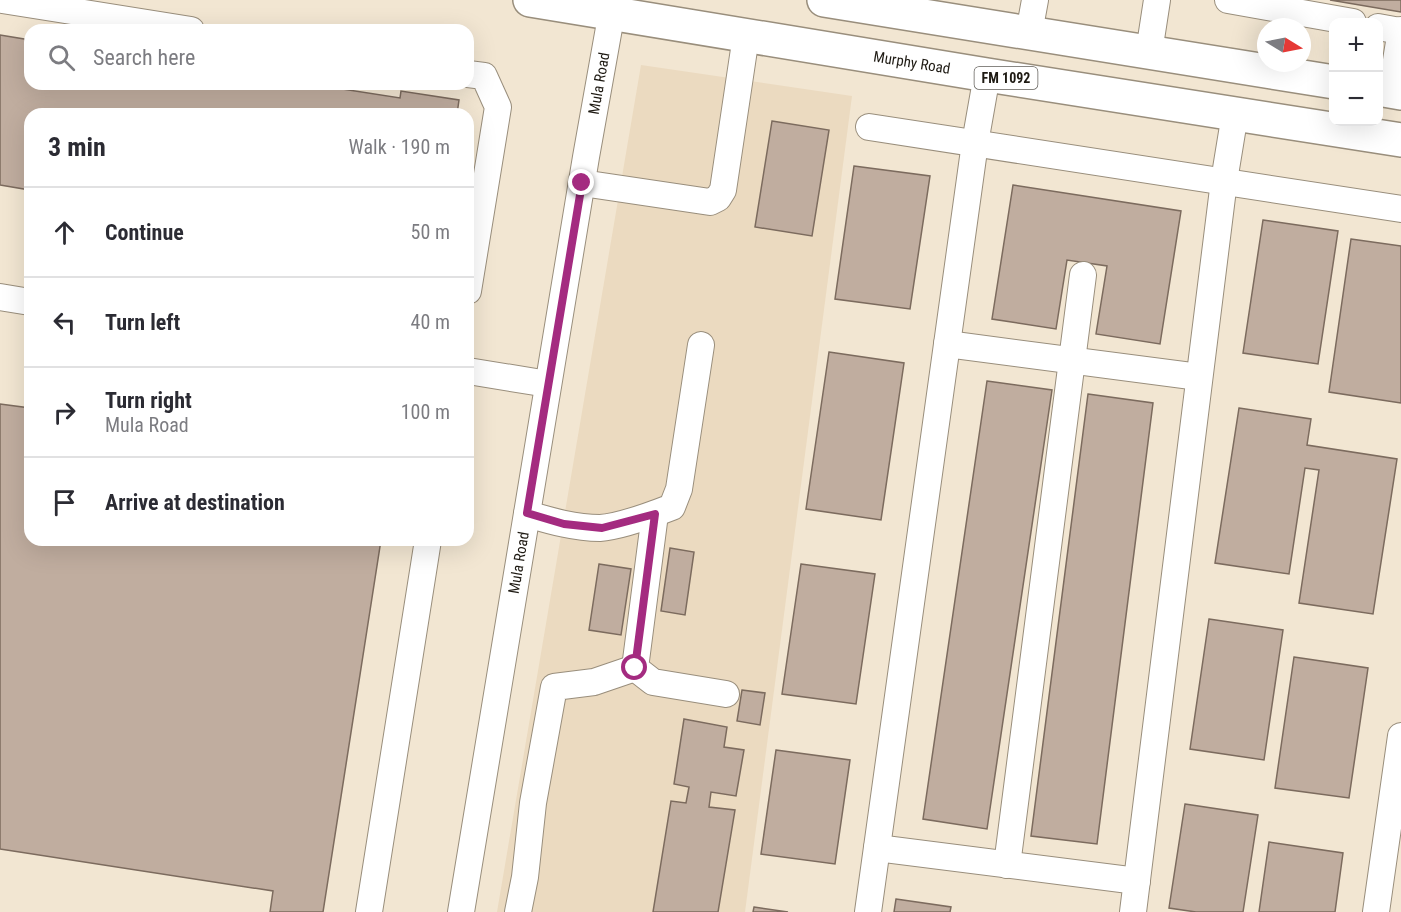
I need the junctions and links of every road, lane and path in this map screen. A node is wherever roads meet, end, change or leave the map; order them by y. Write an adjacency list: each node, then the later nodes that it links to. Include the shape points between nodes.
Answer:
1 (2, 0): 7 (street)
2 (530, 0): 9 (main road, Murphy Road / FM 1092)
3 (824, 0): 10 (main road)
4 (1035, 0): 14 (street)
5 (1157, 0): 16 (street)
6 (1243, 1): 8 (street)
7 (32, 2): 12 (street)
8 (1296, 6): 11 (street)
9 (613, 7): 15 (main road, Murphy Road / FM 1092); 28 (street, Mula Road)
10 (925, 8): 14 (main road)
11 (1339, 18)
12 (157, 24)
13 (1393, 29): 20 (street)
14 (1029, 33): 16 (main road)
15 (746, 36): 18 (main road, Murphy Road / FM 1092); 28 (street, via 723,190 718,198 710,202)
16 (1149, 52): 19 (main road)
17 (474, 75): 30 (street, via 484,76 498,107)
18 (987, 75): 22 (main road, Murphy Road / FM 1092); 26 (street)
19 (1329, 81)
20 (1390, 100)
21 (1329, 107): 23 (main road)
22 (1235, 114): 23 (main road, Murphy Road / FM 1092); 27 (street)
23 (1294, 123): 25 (main road, Murphy Road / FM 1092)
24 (869, 127): 26 (street)
25 (1401, 140)
26 (975, 143): 27 (street); 34 (street)
27 (1224, 181): 29 (street); 38 (street)
28 (582, 183): 39 (street, Mula Road)
29 (1401, 209)
30 (474, 254)
31 (1083, 275): 36 (street)
32 (0, 297): 33 (street)
33 (24, 301)
34 (947, 344): 36 (street); 46 (street)
35 (701, 345): 41 (street, via 679,489 672,507)
36 (1072, 360): 38 (street); 47 (street)
37 (474, 372): 39 (street)
38 (1199, 377): 48 (street)
39 (548, 384): 40 (street, Mula Road)
40 (527, 513): 41 (street, via 564,524 602,528); 50 (street, Mula Road)
41 (655, 514): 43 (street)
42 (427, 546): 49 (street)
43 (635, 668): 44 (street, via 653,682); 51 (street, via 594,682 554,687 532,803)
44 (726, 694)
45 (1401, 736): 54 (street)
46 (877, 848): 47 (street); 52 (street)
47 (1007, 865): 48 (street)
48 (1137, 881): 53 (street)
49 (369, 912)
50 (461, 912)
51 (518, 912)
52 (868, 912)
53 (1133, 912)
54 (1376, 912)

